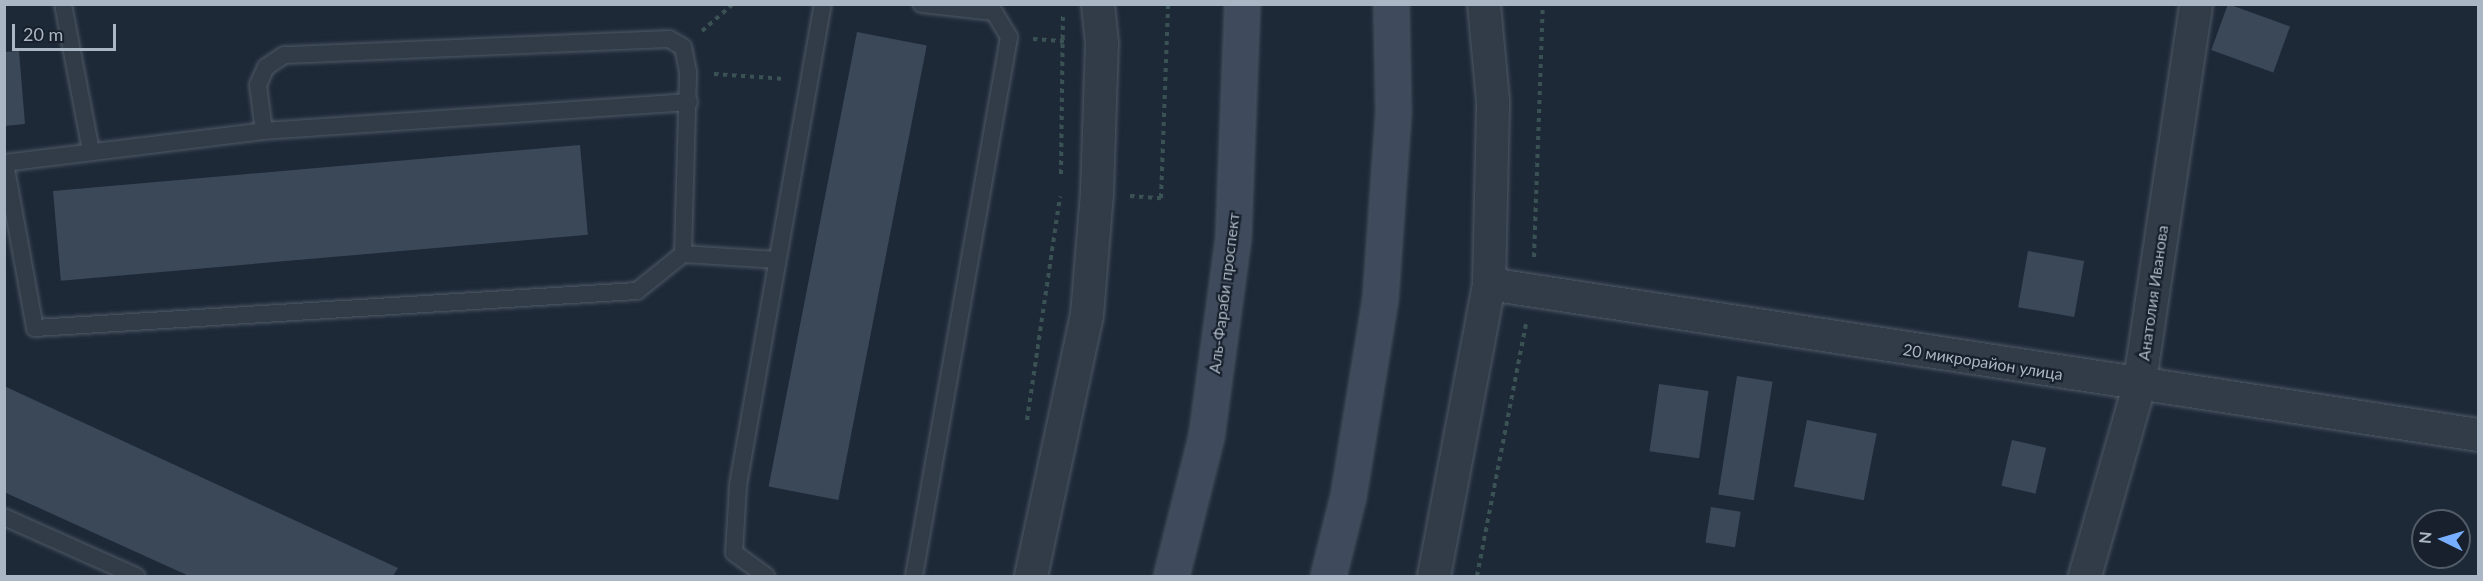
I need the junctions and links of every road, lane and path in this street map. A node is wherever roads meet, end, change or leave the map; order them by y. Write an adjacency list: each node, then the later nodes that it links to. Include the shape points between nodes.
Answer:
1 (63, 4): 20 (lane)
2 (734, 4): 15 (path)
3 (823, 4): 17 (lane)
4 (921, 4): 12 (lane, via 994,12)
5 (1063, 4): 13 (path)
6 (1098, 4): 14 (street)
7 (1168, 4): 24 (path, via 1161,198)
8 (1242, 4): 36 (street, Аль-Фараби проспект, via 1233,236 1206,437)
9 (1391, 4): 37 (street, via 1393,112 1380,299 1348,496)
10 (1484, 4): 27 (street, via 1493,101)
11 (2196, 4): 28 (street, Анатолия Иванова)
12 (1009, 37): 13 (path); 34 (lane)
13 (1063, 41): 14 (path); 22 (path)
14 (1102, 43): 24 (street)
15 (683, 47): 16 (lane); 19 (lane, via 647,38 284,55 267,67 258,85)
16 (688, 72): 17 (path); 18 (lane)
17 (806, 81): 26 (lane)
18 (689, 102): 19 (lane); 25 (lane)
19 (264, 131): 20 (lane)
20 (91, 151): 21 (lane)
21 (5, 163): 25 (lane, via 35,328 637,291)
22 (1061, 181)
23 (1061, 192): 29 (path)
24 (1097, 193): 35 (street, via 1087,315)
25 (683, 254): 26 (lane)
26 (777, 260): 33 (lane, via 738,485 734,553)
27 (1489, 284): 28 (street, 20 микрорайон улица); 38 (street)
28 (2139, 387): 30 (street, 20 микрорайон улица); 39 (street, Анатолия Иванова)
29 (1027, 425)
30 (2478, 435)
31 (4, 517): 32 (lane)
32 (136, 576)
33 (766, 576)
34 (914, 576)
35 (1031, 576)
36 (1172, 576)
37 (1328, 576)
38 (1434, 576)
39 (2085, 576)

